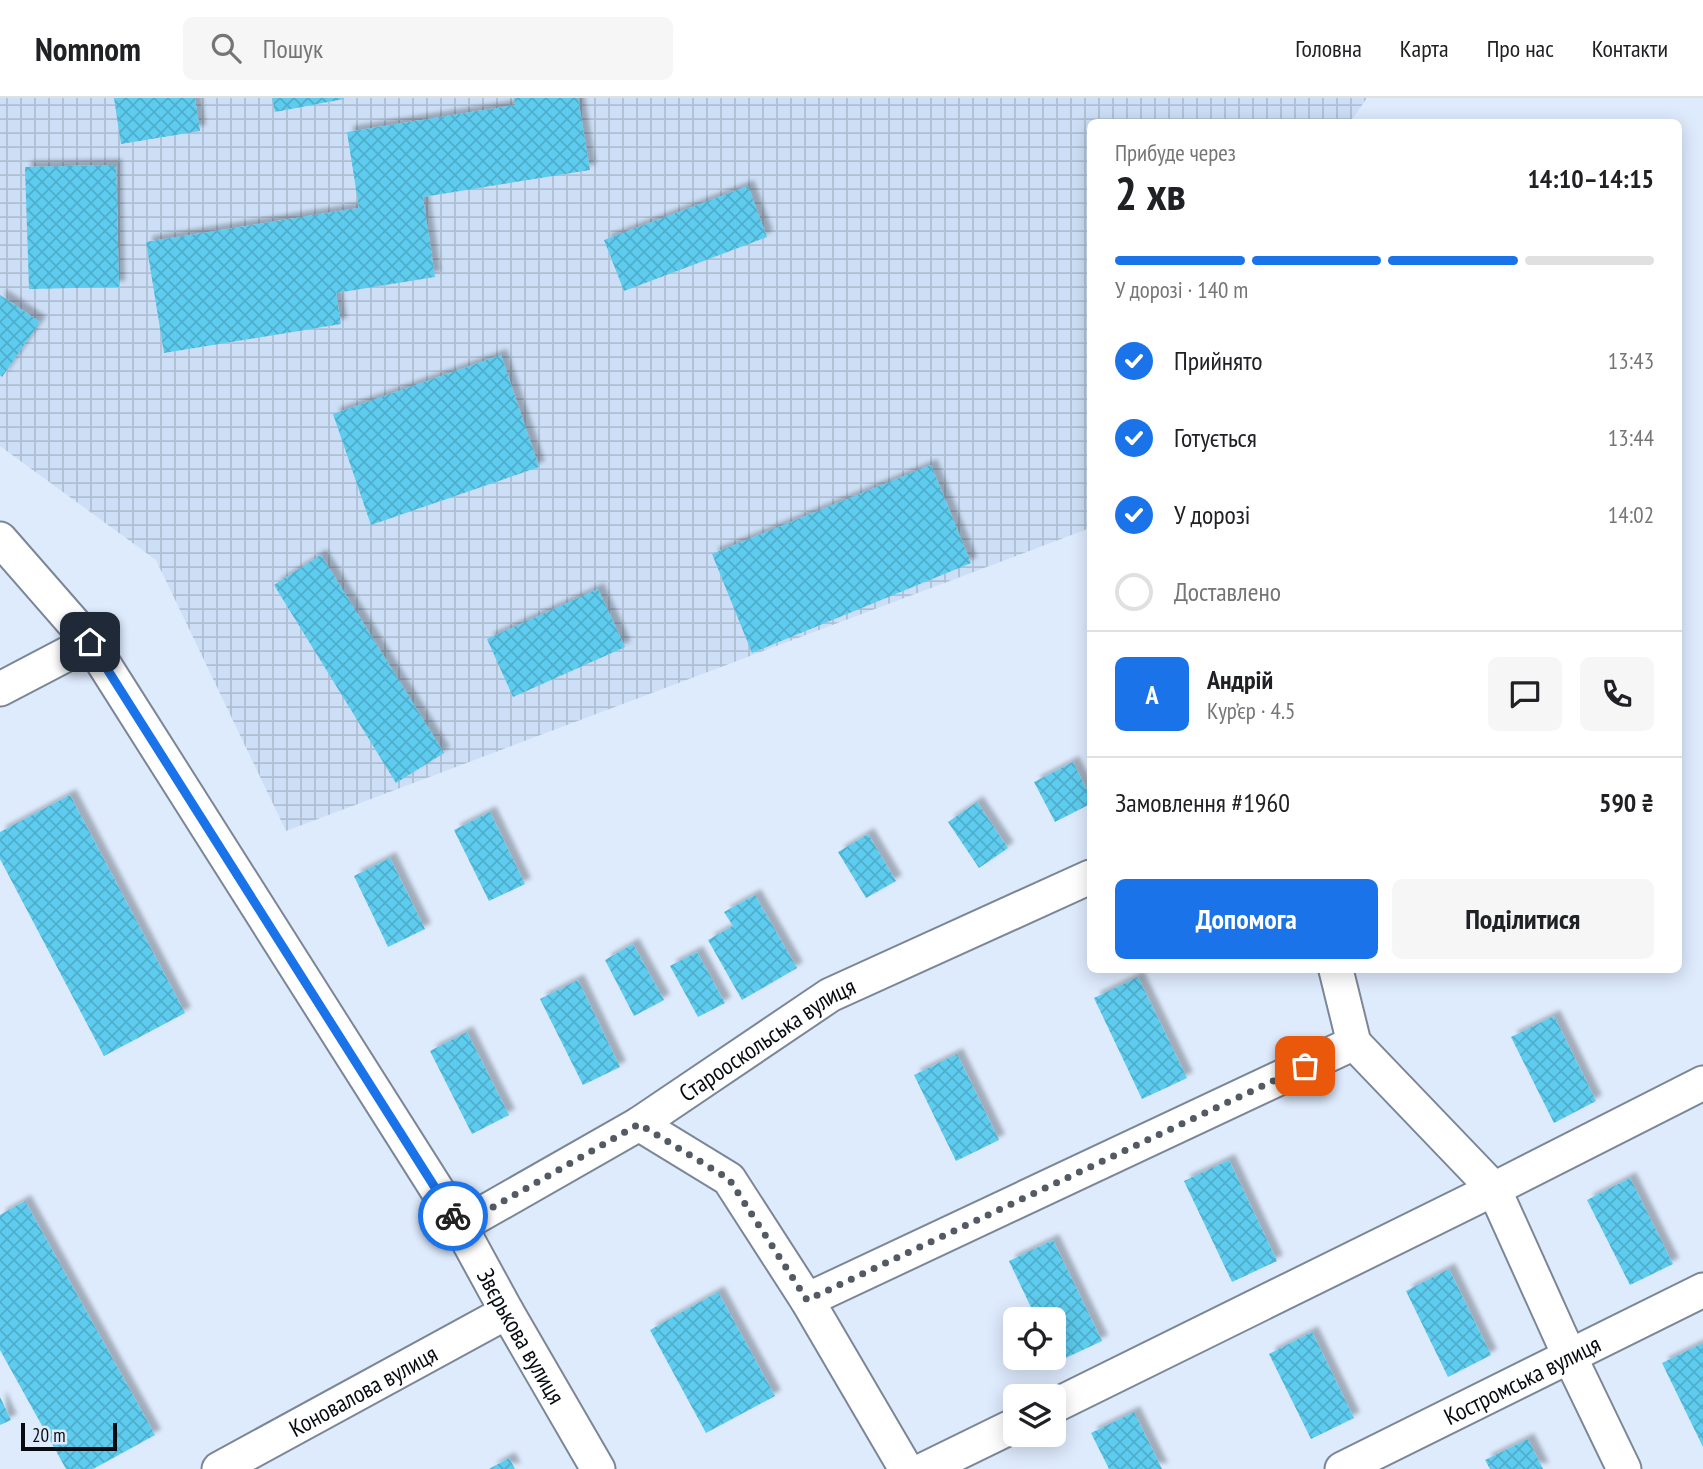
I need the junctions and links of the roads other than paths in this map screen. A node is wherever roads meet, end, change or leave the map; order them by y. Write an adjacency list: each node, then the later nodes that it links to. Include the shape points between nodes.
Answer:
1 (0, 539): 2 (street, Звєрькова вулиця)
2 (90, 642): 3 (street); 10 (street, Звєрькова вулиця)
3 (0, 689)
4 (1087, 878): 8 (street, Старооскольська вулиця, via 830,995)
5 (1337, 973): 6 (street)
6 (1354, 1043): 9 (street); 12 (street)
7 (1703, 1083): 9 (street)
8 (639, 1124): 10 (street, Старооскольська вулиця); 12 (street, via 729,1179)
9 (1494, 1189): 14 (street); 15 (street)
10 (460, 1226): 13 (street, Звєрькова вулиця)
11 (1703, 1290): 14 (street, Костромська вулиця)
12 (807, 1300): 19 (street)
13 (507, 1312): 17 (street, Коновалова вулиця); 18 (street, Звєрькова вулиця)
14 (1569, 1355): 21 (street, Костромська вулиця); 22 (street)
15 (1066, 1400)
16 (1003, 1431): 20 (street)
17 (219, 1469)
18 (598, 1469)
19 (906, 1469)
20 (925, 1469)
21 (1342, 1469)
22 (1624, 1469)

